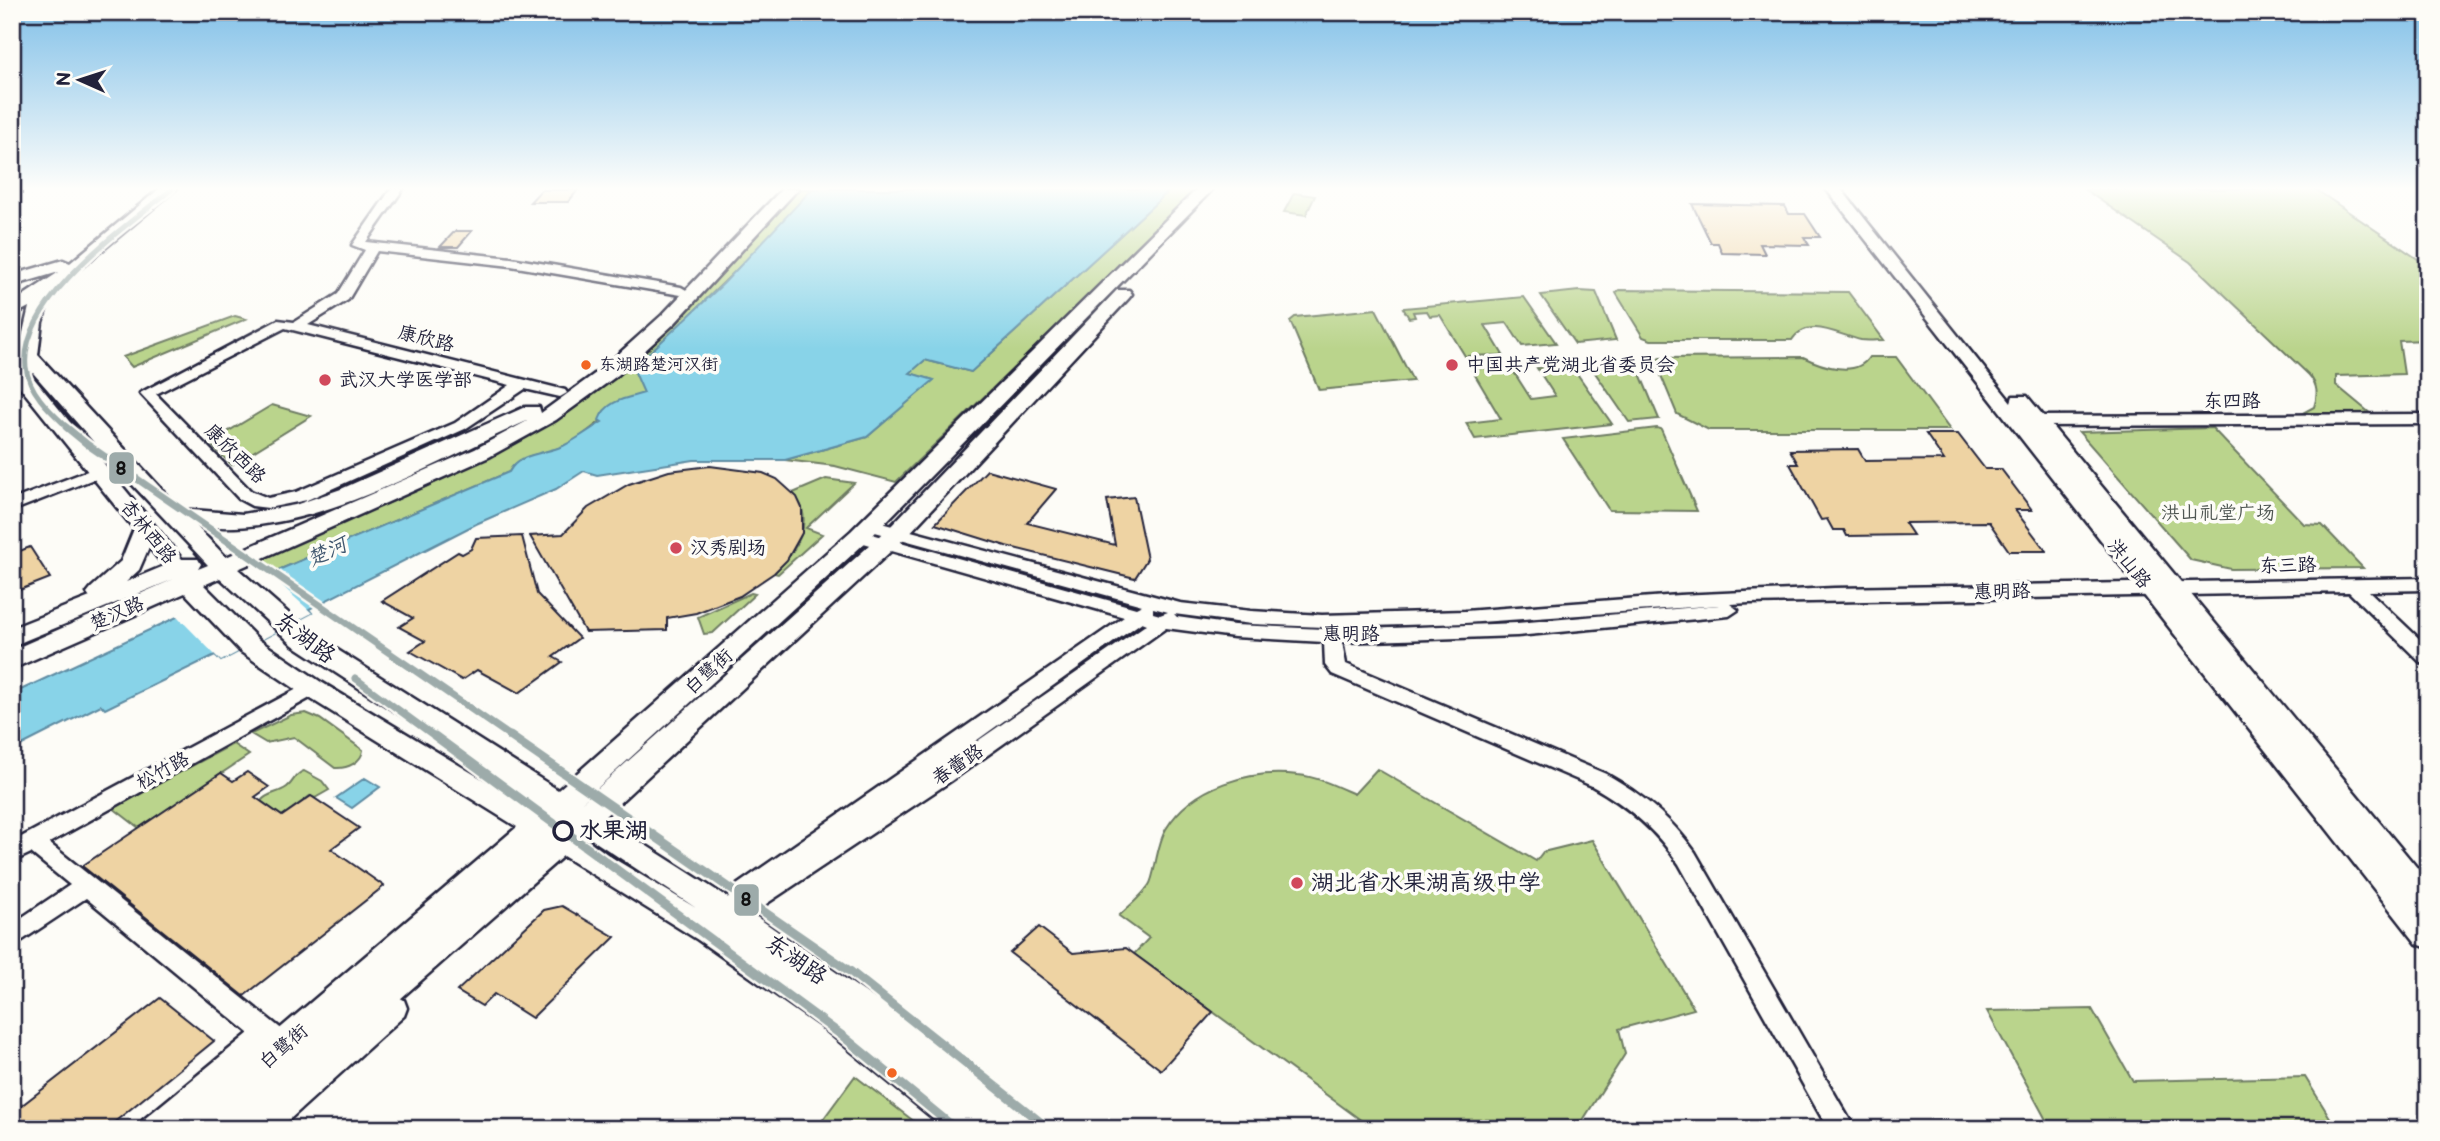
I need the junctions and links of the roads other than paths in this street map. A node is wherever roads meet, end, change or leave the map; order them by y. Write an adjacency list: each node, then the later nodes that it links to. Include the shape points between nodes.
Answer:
1 (90, 242): 11 (main road)
2 (104, 242): 14 (main road)
3 (360, 242): 10 (street)
4 (727, 242): 13 (main road)
5 (742, 242): 31 (main road, via 697,291 557,412 501,444)
6 (1153, 242): 29 (main road, 白鹭街)
7 (1171, 242): 30 (main road, 白鹭街)
8 (1877, 242): 35 (main road, 洪山路)
9 (1890, 242): 23 (main road, 洪山路)
10 (374, 246): 13 (street, via 511,262); 17 (street, via 347,293)
11 (63, 265): 12 (main road); 15 (main road)
12 (12, 281)
13 (681, 291): 21 (main road)
14 (43, 292): 16 (main road); 19 (main road)
15 (12, 301)
16 (12, 311)
17 (290, 325): 20 (street, 康欣路); 20 (street, 康欣西路, via 147,393 258,502 301,496 460,426)
18 (12, 337): 19 (main road, 杏林西路)
19 (20, 360): 24 (main road, 杏林西路); 27 (main road, 杏林西路)
20 (523, 383): 21 (street, 康欣路)
21 (560, 393): 25 (main road, via 513,421)
22 (2428, 419): 23 (street, 东四路)
23 (2037, 421): 35 (main road, 洪山路)
24 (99, 472): 26 (street); 28 (main road, 杏林西路)
25 (348, 494): 27 (main road, via 261,522 225,523); 31 (main road)
26 (12, 506)
27 (173, 515): 31 (main road, 杏林西路)
28 (146, 526): 32 (main road, 杏林西路); 38 (main road, via 137,555 123,574)
29 (865, 531): 30 (street, 惠明路); 44 (main road, 白鹭街)
30 (891, 538): 36 (street, 惠明路); 44 (main road, 白鹭街)
31 (217, 561): 32 (main road, 楚汉路); 44 (main road, 东湖路, via 287,626)
32 (189, 583): 38 (main road, 楚汉路); 42 (main road, 楚汉路); 43 (main road, 东湖路, via 250,646)
33 (2428, 584): 34 (street, 东三路)
34 (2353, 586): 35 (street, 东三路); 41 (street)
35 (2160, 589): 39 (street, 惠明路, via 1854,595 1561,625); 48 (main road, 洪山路); 50 (main road, 洪山路)
36 (1147, 609): 37 (street, 惠明路); 49 (street, 春蕾路)
37 (1172, 615): 39 (street, 惠明路, via 1214,629); 49 (street, 春蕾路, via 956,768)
38 (54, 620): 40 (main road, 楚汉路)
39 (1332, 629): 60 (street, via 1334,665 1339,669 1599,780 1656,817 1687,858)
40 (12, 638)
41 (2428, 658)
42 (12, 660)
43 (312, 688): 44 (main road, 东湖路); 45 (street, 松竹路)
44 (561, 823): 49 (main road, 东湖路); 52 (main road, 白鹭街); 53 (main road, 白鹭街); 58 (main road, 东湖路, via 832,1017)
45 (33, 842): 46 (street, 松竹路); 47 (street)
46 (12, 853)
47 (87, 885): 51 (street); 53 (street)
48 (2428, 903)
49 (726, 911): 59 (main road, 东湖路, via 885,1024)
50 (2428, 935)
51 (12, 937)
52 (380, 998): 56 (main road, 白鹭街); 57 (street, via 395,1008)
53 (276, 1040): 54 (street); 55 (main road, 白鹭街)
54 (152, 1129)
55 (188, 1129)
56 (227, 1129)
57 (260, 1129)
58 (972, 1129)
59 (1017, 1129)
60 (1842, 1129)

